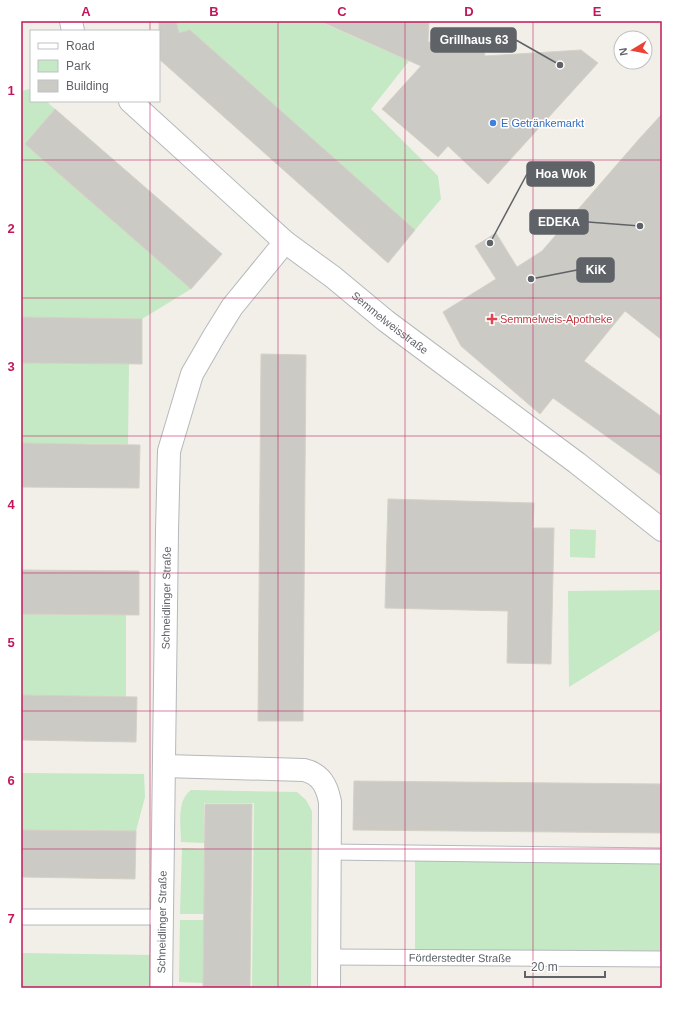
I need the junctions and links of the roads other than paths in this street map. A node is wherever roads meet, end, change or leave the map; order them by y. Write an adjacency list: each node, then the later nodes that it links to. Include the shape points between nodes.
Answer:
1 (131, 102): 2 (street, Semmelweisstraße)
2 (285, 242): 3 (street, Semmelweisstraße); 4 (street, Schneidlinger Straße, via 232,307 192,374 170,451)
3 (662, 530)
4 (164, 766): 5 (street, via 304,770 315,774 325,785 328,796); 8 (street, Schneidlinger Straße)
5 (330, 852): 6 (lane); 9 (street)
6 (662, 856)
7 (21, 917): 8 (lane)
8 (162, 918): 11 (street, Schneidlinger Straße)
9 (330, 957): 10 (lane, Förderstedter Straße); 12 (street)
10 (662, 959)
11 (162, 988)
12 (329, 988)

